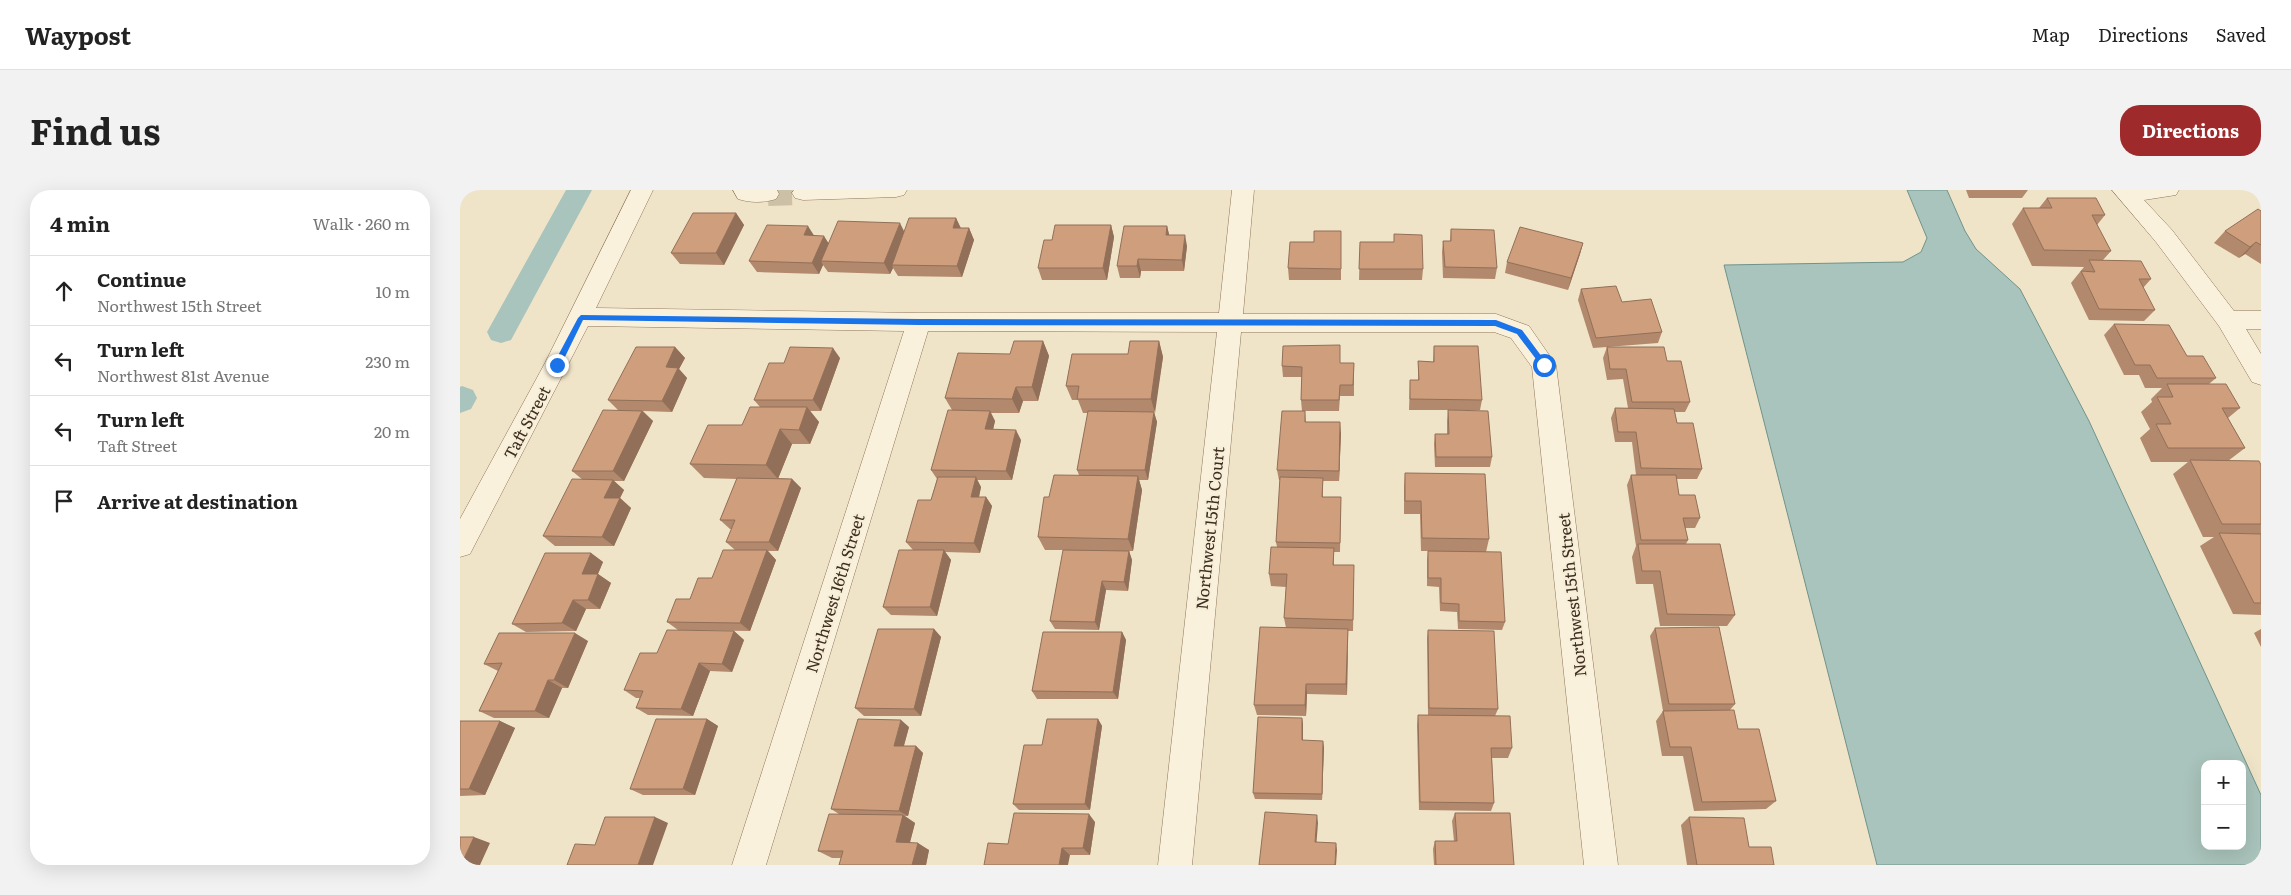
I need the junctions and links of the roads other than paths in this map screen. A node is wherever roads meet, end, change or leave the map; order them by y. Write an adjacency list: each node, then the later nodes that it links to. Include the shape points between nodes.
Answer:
1 (642, 190): 9 (street, Taft Street)
2 (744, 190): 8 (street, via 746,194)
3 (896, 190): 7 (street)
4 (1242, 190): 13 (street, Northwest 15th Court)
5 (2168, 190): 6 (street)
6 (2125, 192): 10 (street, via 2164,236)
7 (803, 193)
8 (768, 194)
9 (581, 318): 12 (street); 15 (street, Taft Street)
10 (2228, 320): 11 (street); 14 (street)
11 (2261, 320)
12 (919, 322): 13 (street); 16 (street, Northwest 16th Street)
13 (1230, 322): 17 (street, Northwest 15th Court); 18 (street, Northwest 15th Street, via 1496,323 1520,332 1544,365)
14 (2261, 375)
15 (460, 546)
16 (749, 865)
17 (1175, 865)
18 (1601, 865)

